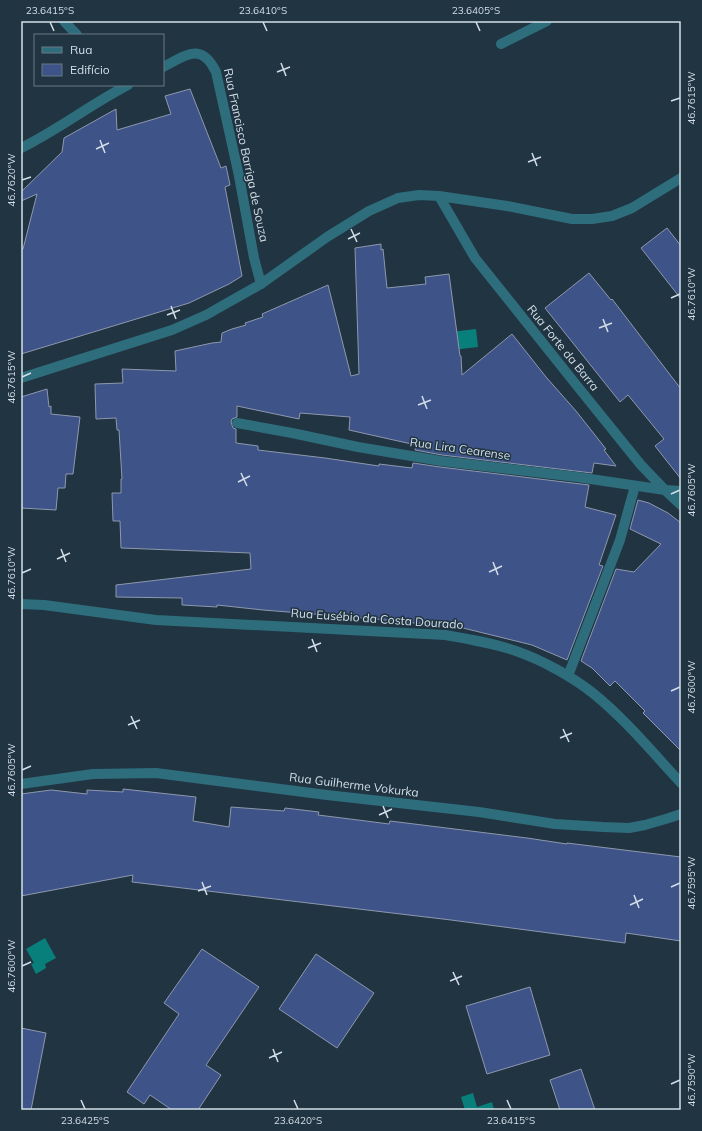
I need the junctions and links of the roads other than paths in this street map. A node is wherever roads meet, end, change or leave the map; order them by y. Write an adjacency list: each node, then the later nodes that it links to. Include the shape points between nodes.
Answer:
1 (64, 21): 3 (street)
2 (547, 21): 4 (street)
3 (75, 34)
4 (501, 44)
5 (164, 66): 11 (street, Rua Francisco Barriga de Souza, via 186,55 196,53 211,62 216,72)
6 (124, 86): 7 (street)
7 (112, 89): 8 (street, via 39,139)
8 (21, 148)
9 (681, 178): 10 (street, via 632,208 592,220 572,219)
10 (439, 196): 11 (street, via 398,198 369,211); 15 (street, Rua Forte da Barra, via 475,258 636,459)
11 (261, 284): 12 (street, via 206,315 172,330)
12 (21, 378)
13 (237, 423): 14 (street, Rua Lira Cearense, via 441,461)
14 (635, 486): 15 (street, Rua Lira Cearense); 19 (street, via 620,540)
15 (666, 490): 16 (street, Rua Lira Cearense); 17 (street, Rua Forte da Barra)
16 (681, 491)
17 (681, 505)
18 (21, 604): 19 (street, Rua Eusébio da Costa Dourado, via 156,620 445,635 491,643 518,651)
19 (568, 676): 20 (street, Rua Eusébio da Costa Dourado, via 594,694 616,714)
20 (681, 783)
21 (21, 784): 22 (street, Rua Guilherme Vokurka, via 93,774 156,773 479,812 555,824 629,828)
22 (681, 814)

